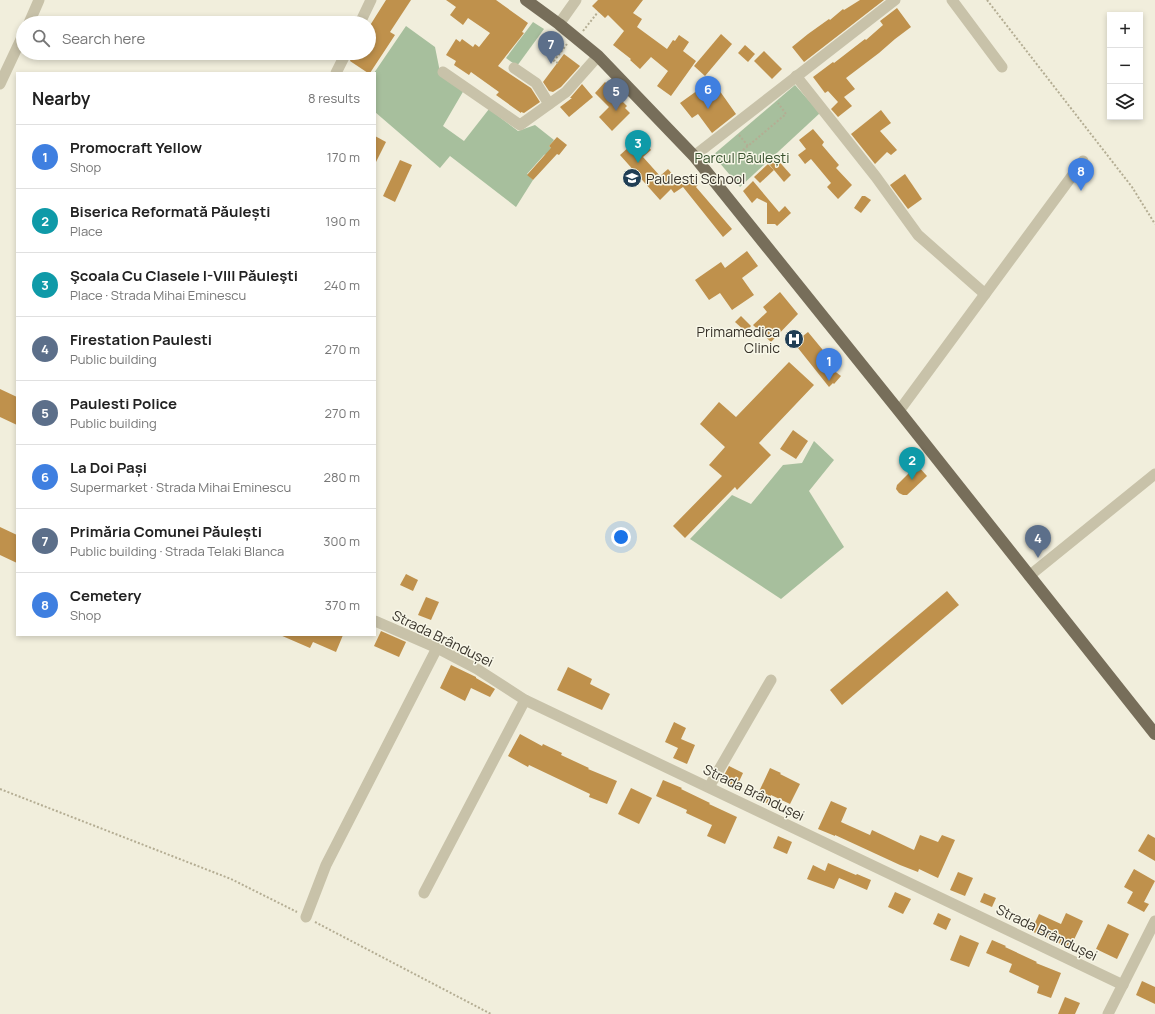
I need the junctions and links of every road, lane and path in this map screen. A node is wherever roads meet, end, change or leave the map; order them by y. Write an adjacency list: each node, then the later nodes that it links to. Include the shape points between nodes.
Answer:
1 (39, 0): 9 (street)
2 (371, 0): 10 (street)
3 (526, 0): 11 (main road)
4 (576, 0): 11 (street)
5 (895, 0): 22 (street)
6 (952, 0): 18 (street)
7 (987, 0): 31 (path, via 1132,187)
8 (598, 12): 12 (path)
9 (32, 16)
10 (363, 16)
11 (559, 24): 15 (main road)
12 (584, 30)
13 (569, 42): 17 (path, via 554,61)
14 (16, 50): 23 (street)
15 (598, 56): 24 (street, via 566,92); 29 (main road)
16 (342, 60): 20 (street)
17 (558, 63)
18 (1002, 67)
19 (514, 68): 24 (street, via 536,83)
20 (336, 72)
21 (443, 72): 24 (street, via 520,126)
22 (796, 76): 29 (street); 32 (street, via 918,235)
23 (0, 84)
24 (549, 104)
25 (779, 104): 27 (path, via 786,114)
26 (740, 136): 27 (path)
27 (748, 146): 28 (path, via 736,156)
28 (734, 154)
29 (694, 156): 33 (main road)
30 (1084, 161): 32 (street)
31 (1155, 224)
32 (985, 294): 33 (street)
33 (899, 411): 35 (main road)
34 (1155, 474): 35 (street)
35 (1029, 576): 40 (main road)
36 (376, 622): 37 (street, Strada Brândușei)
37 (437, 648): 39 (street, Strada Brândușei, via 477,669); 44 (street, via 326,866)
38 (771, 680): 41 (street)
39 (525, 700): 41 (street, Strada Brândușei); 43 (street)
40 (1155, 734)
41 (709, 787): 46 (street, Strada Brândușei)
42 (0, 789): 44 (path, via 231,879)
43 (424, 892)
44 (306, 917): 47 (path)
45 (1155, 921): 46 (street)
46 (1123, 985): 48 (street)
47 (491, 1014)
48 (1108, 1014)

